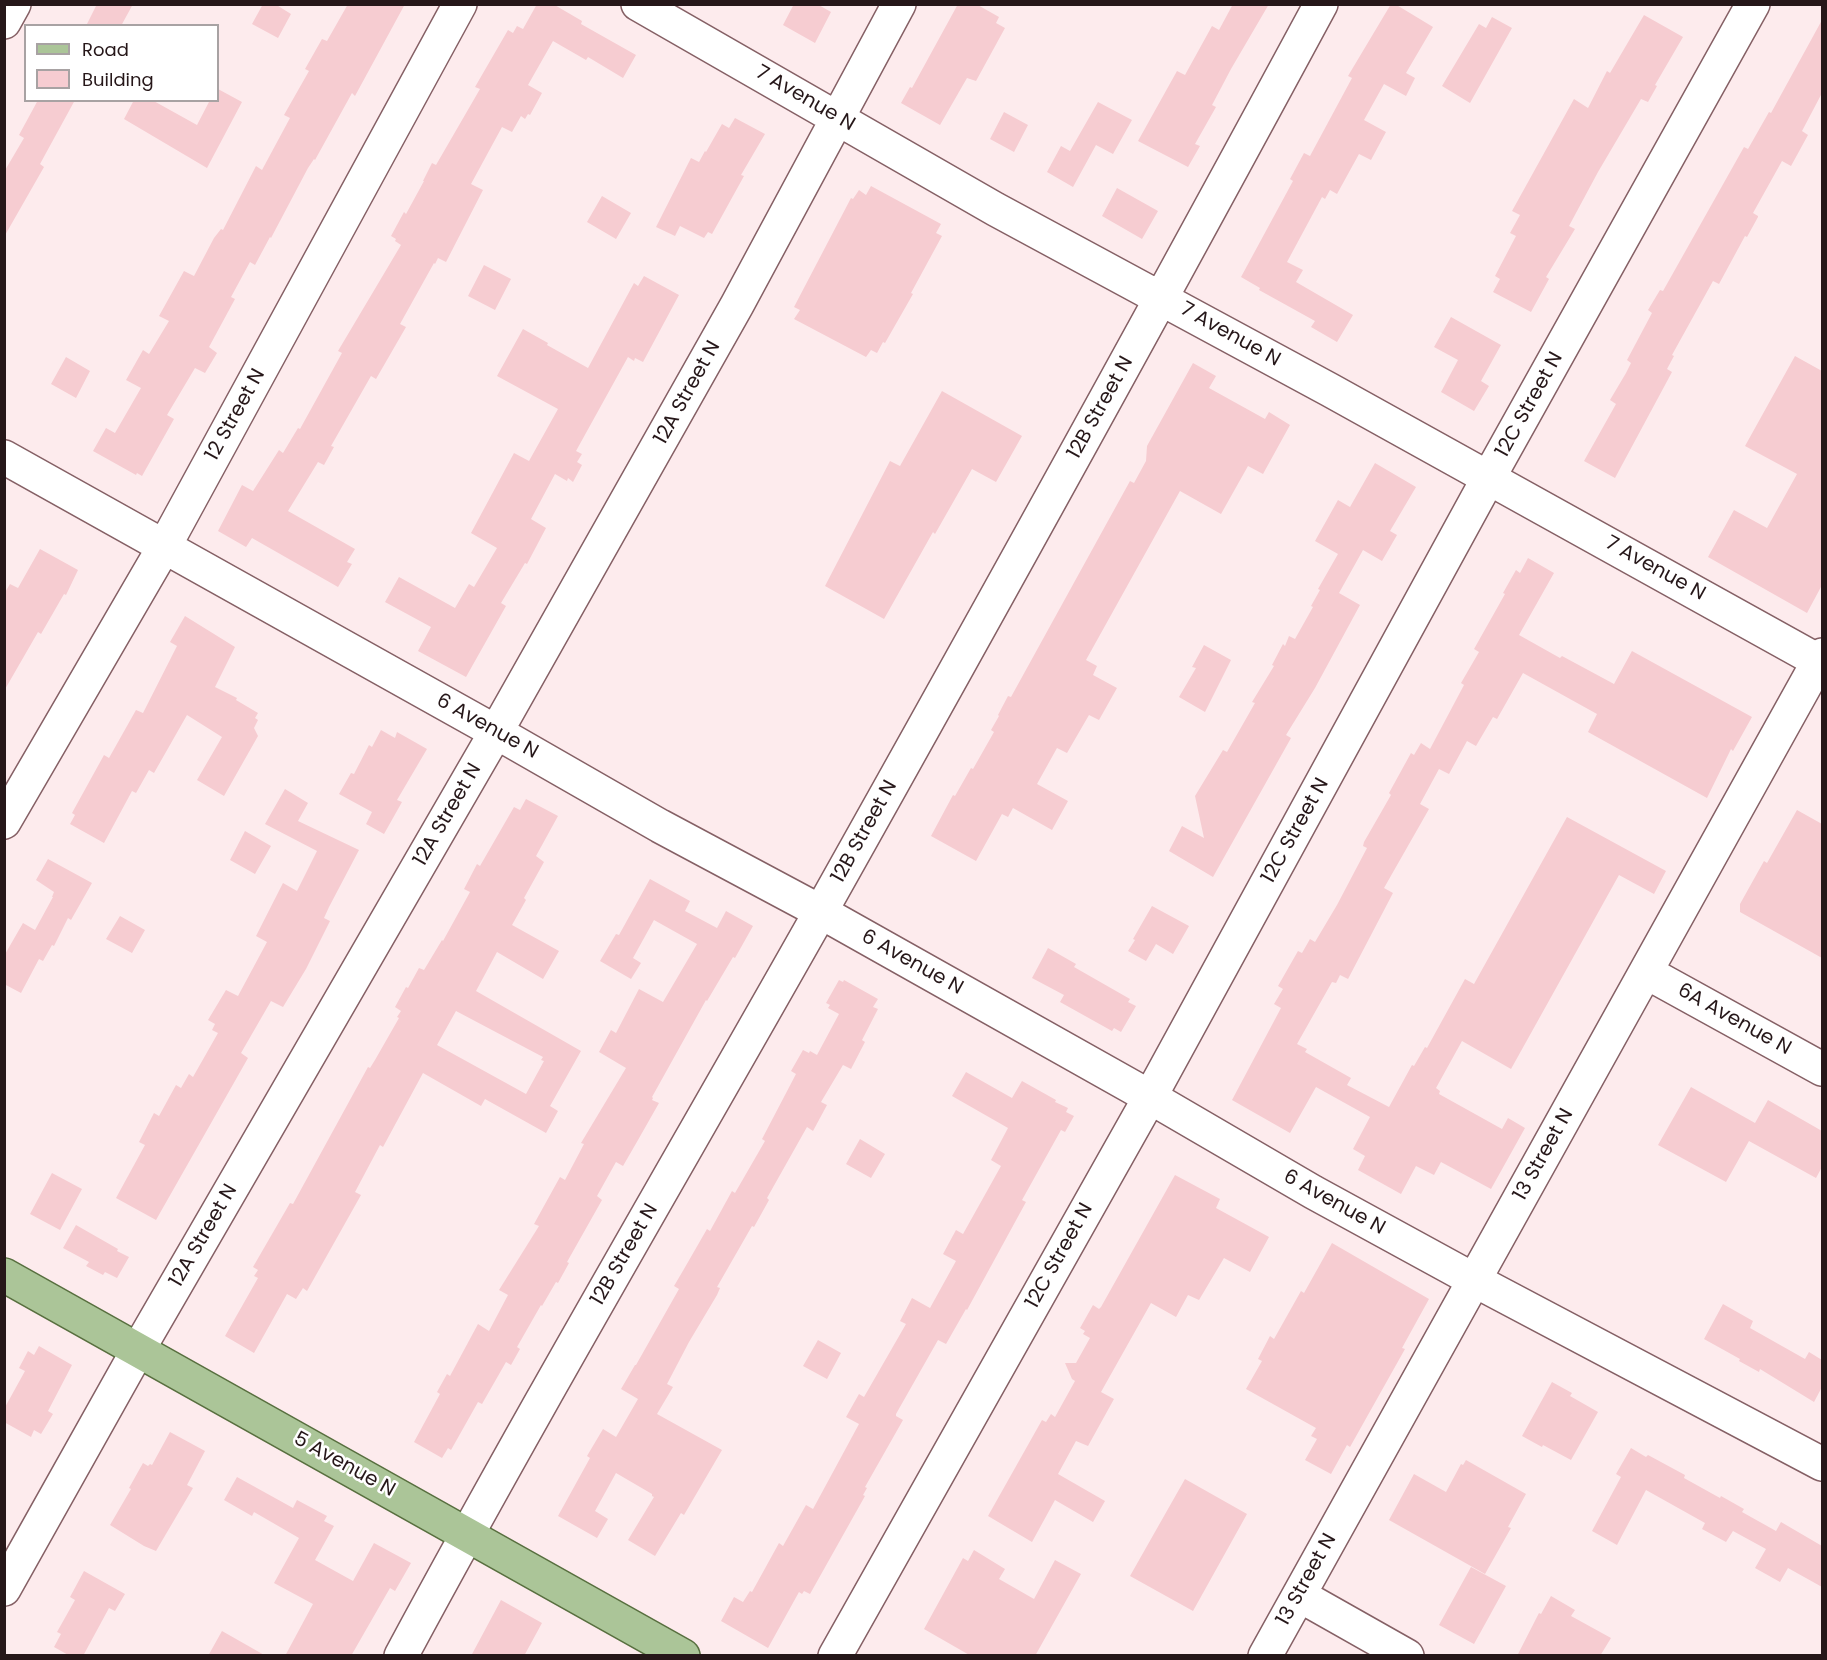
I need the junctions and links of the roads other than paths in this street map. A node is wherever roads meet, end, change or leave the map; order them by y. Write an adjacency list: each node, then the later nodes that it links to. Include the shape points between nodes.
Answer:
1 (14, 4): 7 (street)
2 (460, 4): 12 (street, 12 Street N)
3 (638, 4): 8 (street, 7 Avenue N)
4 (899, 4): 8 (street, 12A Street N)
5 (1321, 4): 9 (street, 12B Street N)
6 (1753, 4): 11 (street, 12C Street N)
7 (4, 22)
8 (837, 117): 9 (street, 7 Avenue N, via 995,209); 14 (street, 12A Street N, via 737,305)
9 (1162, 298): 11 (street, 7 Avenue N); 16 (street, 12B Street N)
10 (4, 457): 12 (street, 6 Avenue N)
11 (1489, 477): 13 (street, 7 Avenue N); 19 (street, 12C Street N)
12 (164, 547): 14 (street, 6 Avenue N); 15 (street, 12 Street N)
13 (1821, 660): 17 (street, 13 Street N)
14 (496, 732): 16 (street, 6 Avenue N); 22 (street, 12A Street N)
15 (4, 822)
16 (821, 912): 19 (street, 6 Avenue N); 24 (street, 12B Street N)
17 (1646, 972): 18 (street, 6A Avenue N); 21 (street, 13 Street N)
18 (1822, 1069)
19 (1150, 1097): 21 (street, 6 Avenue N); 29 (street, 12C Street N)
20 (4, 1275): 22 (main road, 5 Avenue N)
21 (1474, 1280): 23 (street, 6 Avenue N); 26 (street, 13 Street N)
22 (138, 1350): 24 (main road, 5 Avenue N); 25 (street, 12A Street N)
23 (1822, 1464)
24 (467, 1534): 27 (street, 12B Street N); 28 (main road, 5 Avenue N)
25 (4, 1589)
26 (1299, 1595): 30 (street, 13 Street N); 31 (street)
27 (401, 1656)
28 (683, 1656)
29 (835, 1656)
30 (1265, 1656)
31 (1407, 1656)

